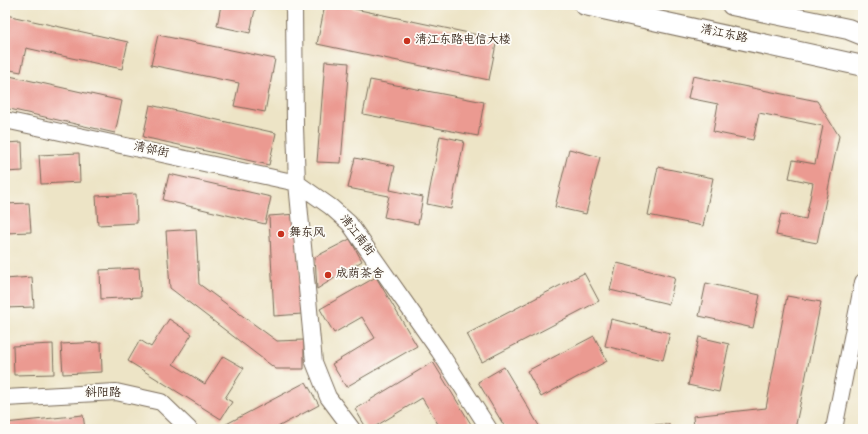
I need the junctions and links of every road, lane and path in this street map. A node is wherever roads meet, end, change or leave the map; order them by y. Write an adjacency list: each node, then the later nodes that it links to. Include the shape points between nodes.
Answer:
1 (294, 5): 7 (street)
2 (585, 5): 5 (main road, 清江东路)
3 (732, 5): 4 (main road, via 848,29)
4 (863, 35)
5 (863, 66)
6 (5, 120): 7 (street, 清邻街)
7 (297, 183): 11 (street, via 314,362 328,397); 12 (street, 清江南街, via 331,207 348,223 439,351)
8 (863, 282): 13 (street)
9 (5, 398): 10 (street, 斜阳路, via 116,392 161,402)
10 (189, 429)
11 (352, 429)
12 (489, 429)
13 (834, 429)

